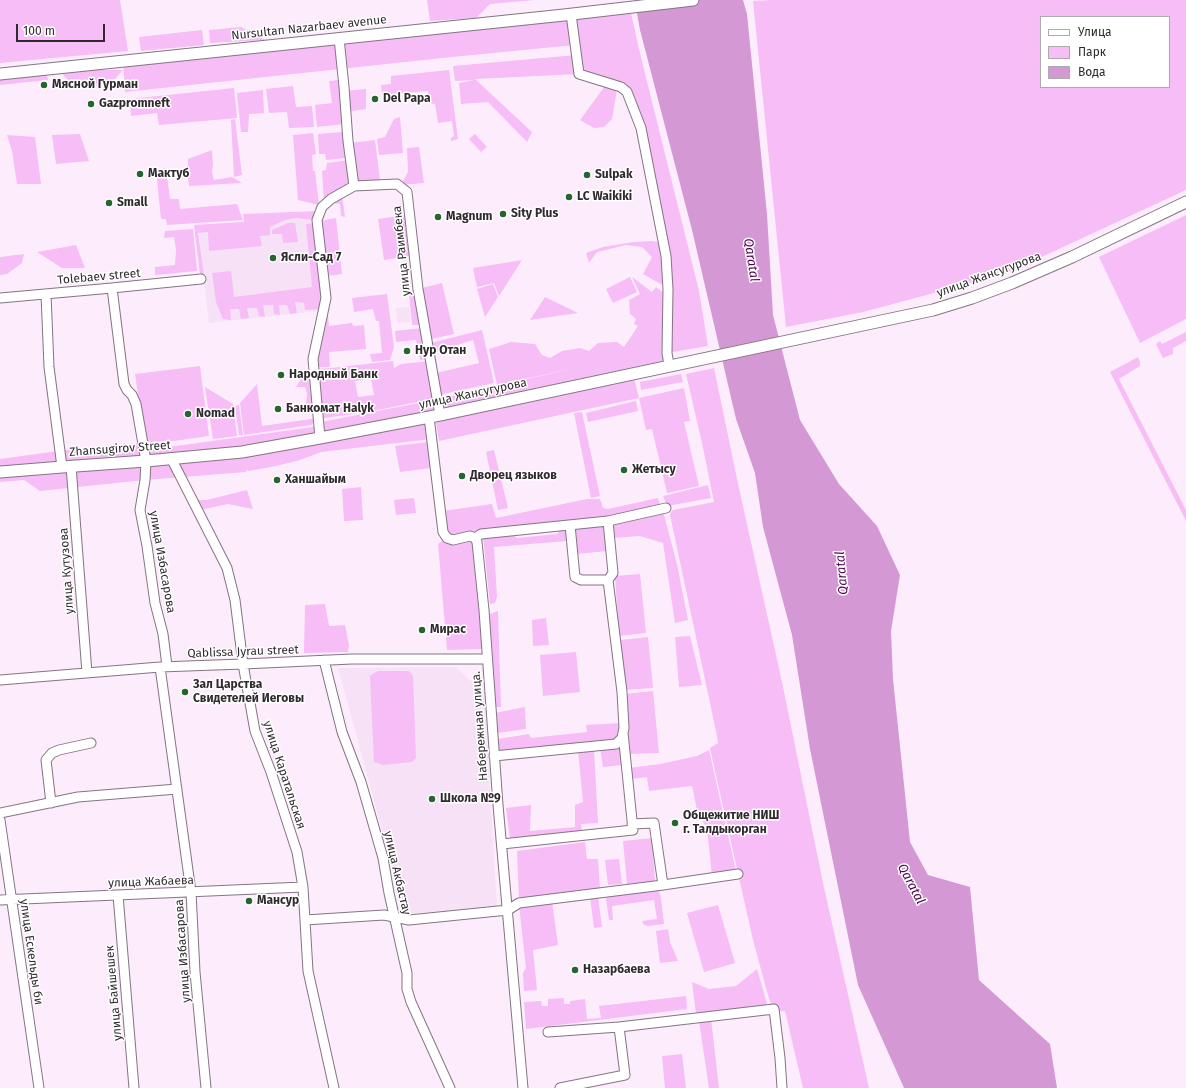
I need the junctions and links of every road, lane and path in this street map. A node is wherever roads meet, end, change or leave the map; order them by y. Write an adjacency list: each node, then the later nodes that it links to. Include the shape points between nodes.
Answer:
1 (693, 0): 2 (main road, Nursultan Nazarbaev avenue)
2 (571, 14): 3 (main road, Nursultan Nazarbaev avenue); 11 (street, via 579,74 621,87 627,92 642,128 666,256)
3 (339, 38): 4 (main road, Nursultan Nazarbaev avenue); 5 (street)
4 (0, 74)
5 (354, 186): 12 (street, улица Раимбека, via 397,184 408,192 418,289); 14 (street, via 331,199 322,208 317,220 326,298 313,359)
6 (1186, 202): 11 (main road, улица Жансугурова, via 1072,257 972,298 933,310)
7 (201, 279): 8 (street, Tolebaev street)
8 (112, 288): 9 (street, Tolebaev street); 17 (street, via 124,384 136,404)
9 (46, 294): 10 (street, Tolebaev street); 18 (street, улица Кутузова, via 49,367)
10 (0, 298)
11 (669, 365): 12 (main road, улица Жансугурова)
12 (440, 415): 13 (main road, улица Жансугурова)
13 (429, 417): 14 (main road, улица Жансугурова); 23 (street, via 443,532 447,538 453,540 470,536)
14 (320, 438): 15 (main road, улица Жансугурова)
15 (242, 452): 16 (main road, Zhansugirov Street)
16 (171, 458): 17 (main road, Zhansugirov Street); 27 (street, улица Каратальская, via 227,568 235,600)
17 (146, 461): 18 (main road, Zhansugirov Street); 28 (street, улица Избасарова, via 140,510 155,603 163,634)
18 (66, 466): 19 (main road, Zhansugirov Street); 29 (street, улица Кутузова)
19 (0, 472)
20 (666, 508): 21 (street)
21 (608, 521): 22 (street); 24 (street, via 613,574)
22 (570, 525): 23 (street, via 481,534); 24 (street, via 575,577 581,580)
23 (474, 538): 25 (street, Набережная улица., via 477,542)
24 (608, 580): 31 (street, via 622,692)
25 (487, 658): 26 (street, Qablissa Jyrau street); 33 (street, Набережная улица.)
26 (324, 660): 27 (street, Qablissa Jyrau street); 48 (street, улица Акбастау, via 342,732 361,782 383,858)
27 (243, 664): 28 (street, Qablissa Jyrau street); 42 (street, улица Каратальская, via 255,730 272,772 297,852)
28 (163, 667): 29 (street, Qablissa Jyrau street); 34 (street, улица Избасарова)
29 (87, 673): 30 (street, Qablissa Jyrau street)
30 (0, 680)
31 (623, 733): 33 (street, via 616,744); 38 (street)
32 (92, 743): 35 (street, via 59,750 46,760)
33 (494, 756): 39 (street, Набережная улица.)
34 (177, 789): 35 (street, via 78,797); 43 (street, улица Избасарова)
35 (51, 803): 36 (street)
36 (0, 813)
37 (0, 820): 45 (street, улица Ескельды би)
38 (632, 824): 39 (street, via 632,830); 41 (street, via 654,822)
39 (502, 844): 47 (street, Набережная улица.)
40 (738, 874): 41 (street)
41 (663, 885): 47 (street, via 518,903)
42 (303, 887): 43 (street, улица Жабаева); 49 (street, улица Каратальская)
43 (191, 892): 44 (street, улица Жабаева); 54 (street, улица Избасарова, via 195,972)
44 (118, 895): 45 (street, улица Жабаева); 53 (street, улица Байшешек)
45 (11, 899): 46 (street, улица Жабаева); 52 (street, улица Ескельды би)
46 (0, 900)
47 (508, 910): 48 (street, via 409,920); 57 (street, Набережная улица.)
48 (395, 917): 49 (street, via 384,915); 56 (street, улица Акбастау, via 411,1002)
49 (305, 920): 55 (street, улица Каратальская, via 308,971)
50 (620, 1027): 51 (street); 58 (street, via 625,1075); 59 (street, via 774,1009)
51 (548, 1032)
52 (39, 1088)
53 (134, 1088)
54 (206, 1088)
55 (334, 1088)
56 (450, 1088)
57 (523, 1088)
58 (560, 1088)
59 (782, 1088)

